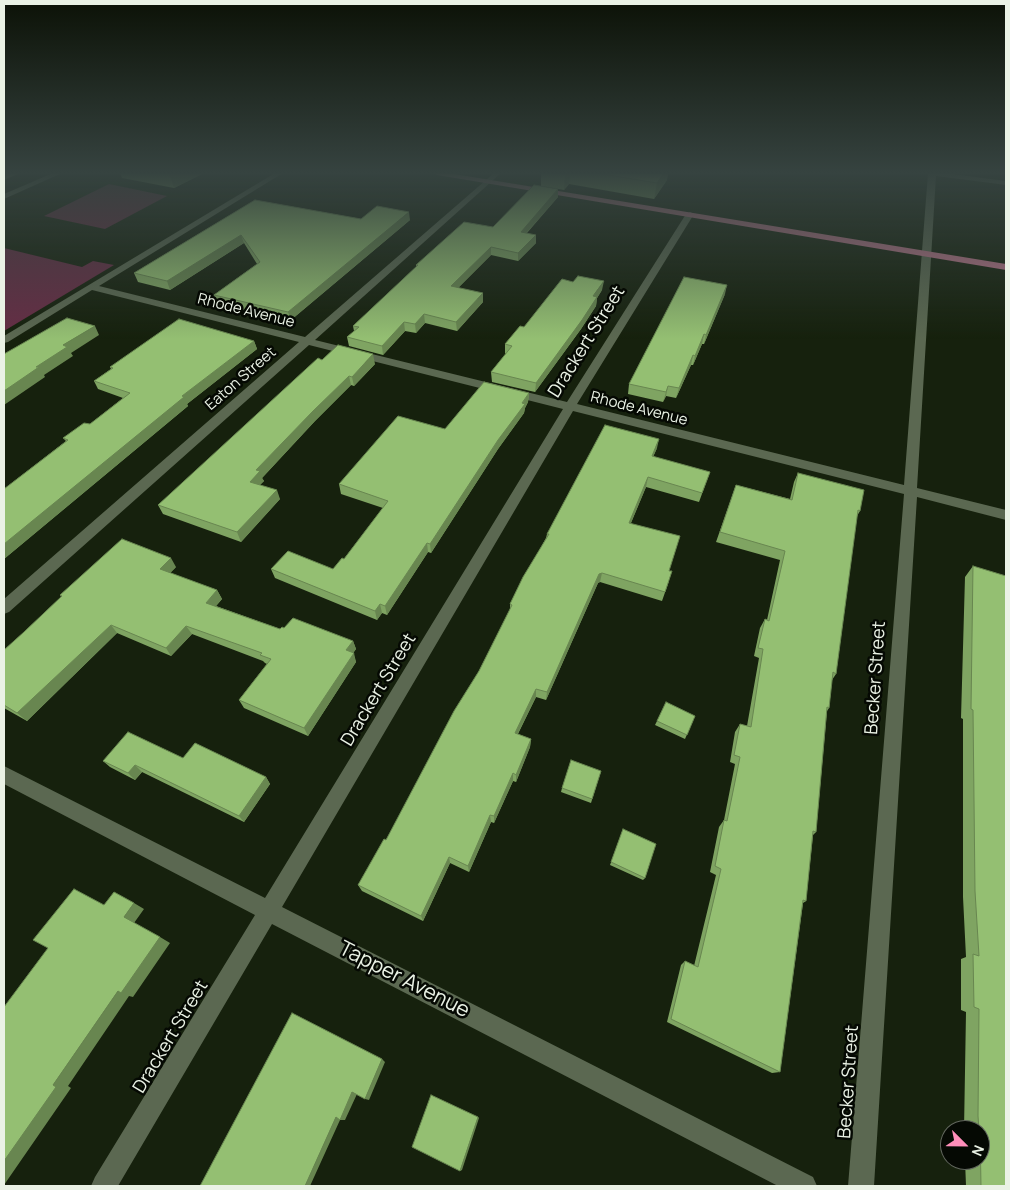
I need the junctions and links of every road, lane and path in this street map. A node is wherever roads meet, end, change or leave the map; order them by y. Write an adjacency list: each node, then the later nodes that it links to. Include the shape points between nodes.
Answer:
1 (187, 229): 8 (street)
2 (435, 229): 10 (street, Eaton Street)
3 (681, 229): 11 (street, Drackert Street)
4 (776, 229): 6 (main road)
5 (928, 229): 6 (street, Becker Street)
6 (926, 254): 7 (main road); 12 (street, Becker Street)
7 (1006, 267)
8 (90, 288): 9 (street); 10 (street, Rhode Avenue)
9 (4, 340)
10 (306, 342): 11 (street, Rhode Avenue); 14 (street, Eaton Street)
11 (570, 408): 12 (street, Rhode Avenue); 16 (street, Drackert Street)
12 (909, 491): 13 (street, Rhode Avenue); 19 (street, Becker Street)
13 (1006, 515)
14 (4, 608)
15 (4, 775): 16 (street, Tapper Avenue)
16 (270, 911): 17 (street, Drackert Street); 18 (street, Tapper Avenue)
17 (104, 1186)
18 (804, 1186)
19 (862, 1186)

